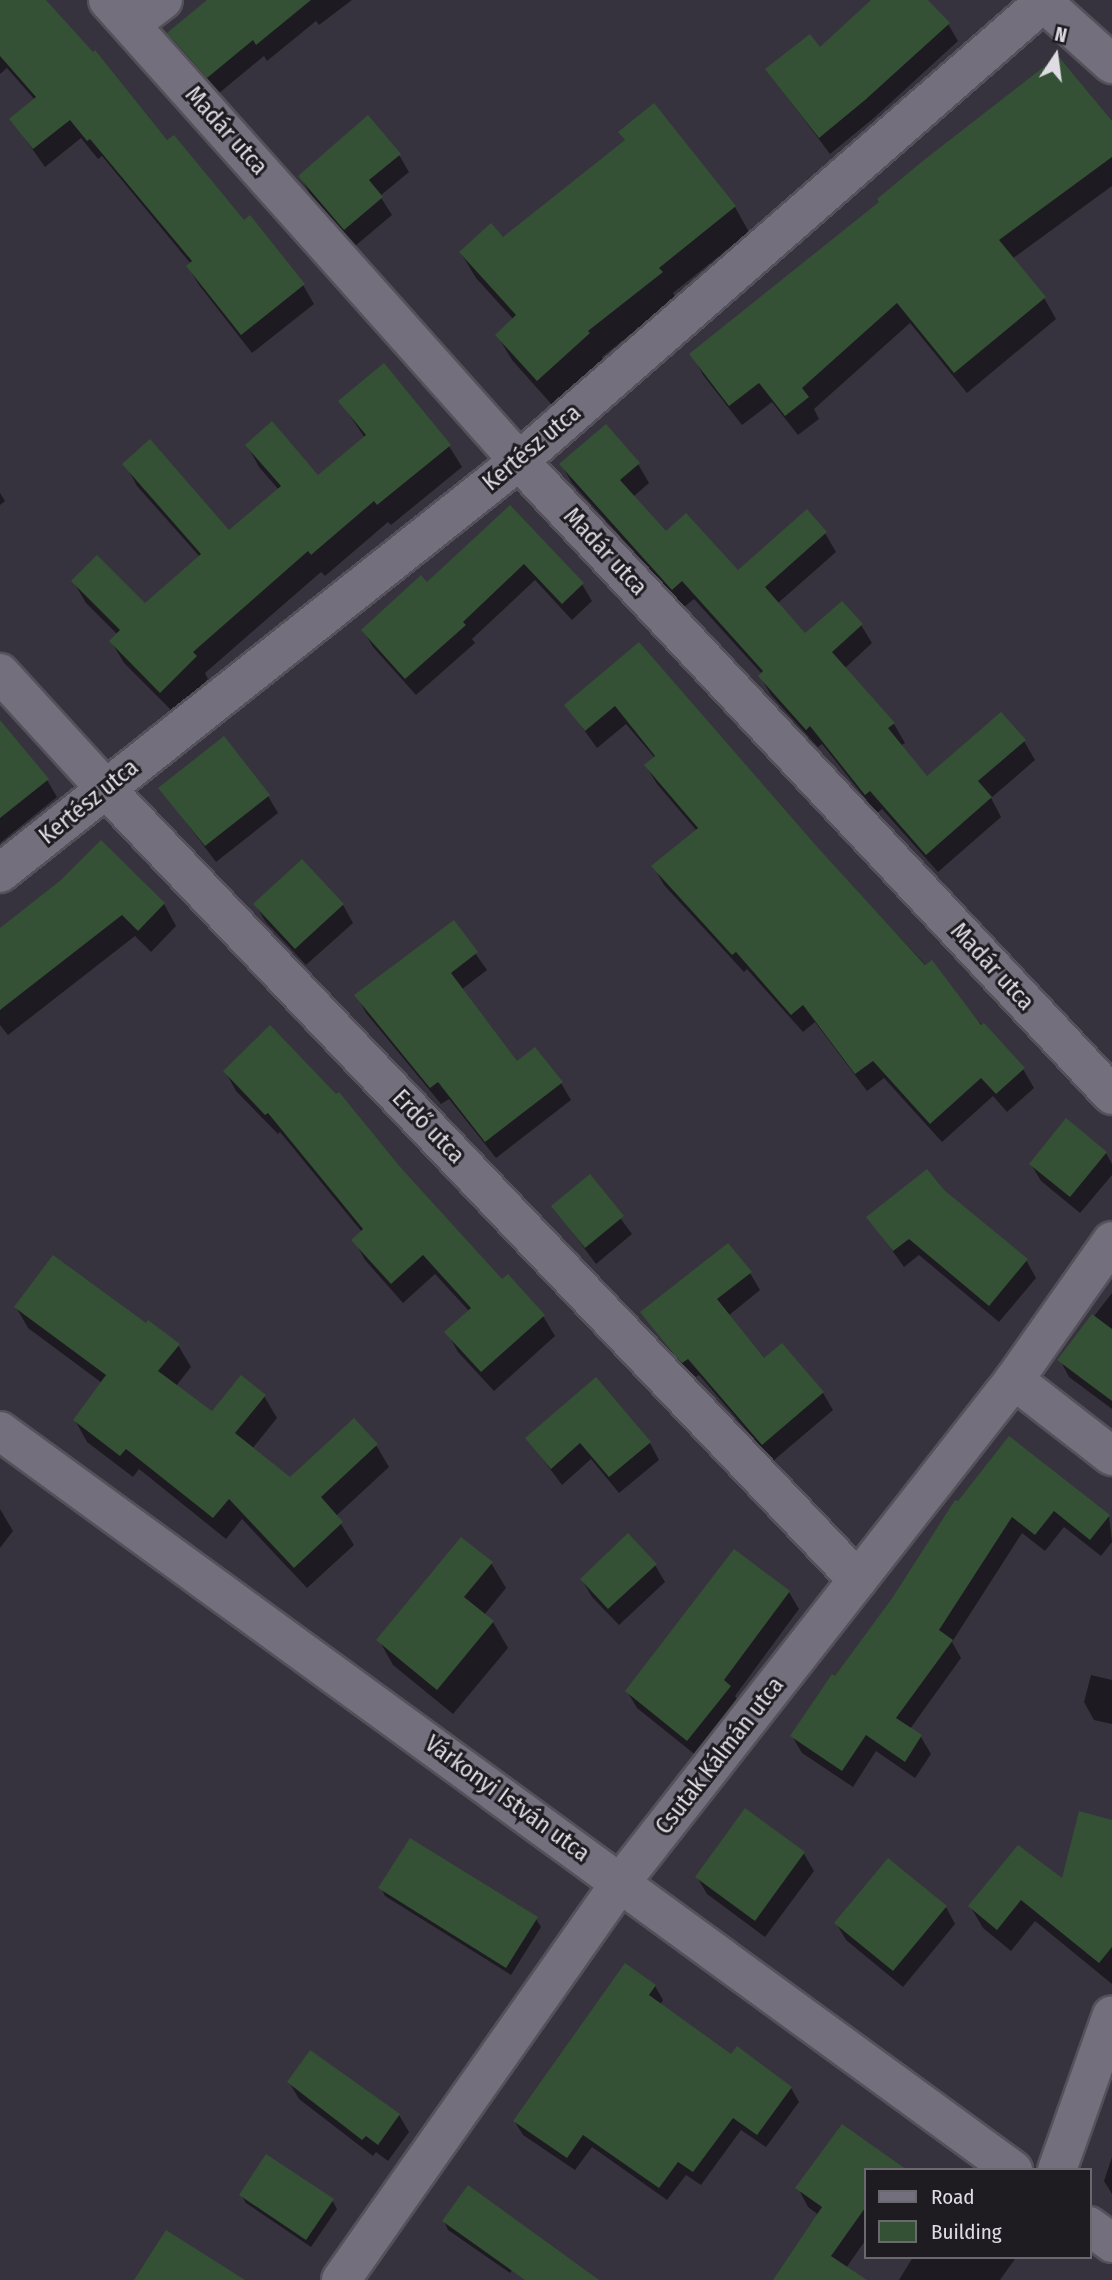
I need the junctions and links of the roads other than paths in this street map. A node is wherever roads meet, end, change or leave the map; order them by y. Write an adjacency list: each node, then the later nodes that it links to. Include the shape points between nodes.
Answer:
1 (163, 0): 3 (street)
2 (1044, 1): 4 (street); 5 (street, Kertész utca)
3 (120, 12): 5 (street, Madár utca)
4 (1112, 64)
5 (519, 461): 7 (street, Kertész utca); 9 (street, Madár utca)
6 (0, 673): 7 (street, Erdő utca)
7 (106, 789): 8 (street, Kertész utca); 14 (street, Erdő utca)
8 (0, 873)
9 (1112, 1095)
10 (1112, 1241): 11 (street, Csutak Kálmán utca)
11 (1014, 1380): 13 (street); 14 (street, Csutak Kálmán utca)
12 (0, 1432): 15 (street, Várkonyi István utca)
13 (1112, 1456)
14 (858, 1580): 15 (street, Csutak Kálmán utca)
15 (621, 1882): 17 (street, Várkonyi István utca); 21 (street, Csutak Kálmán utca)
16 (1112, 2015): 18 (street)
17 (1010, 2168)
18 (1057, 2168)
19 (1091, 2227): 20 (street)
20 (1112, 2243)
21 (341, 2280)

